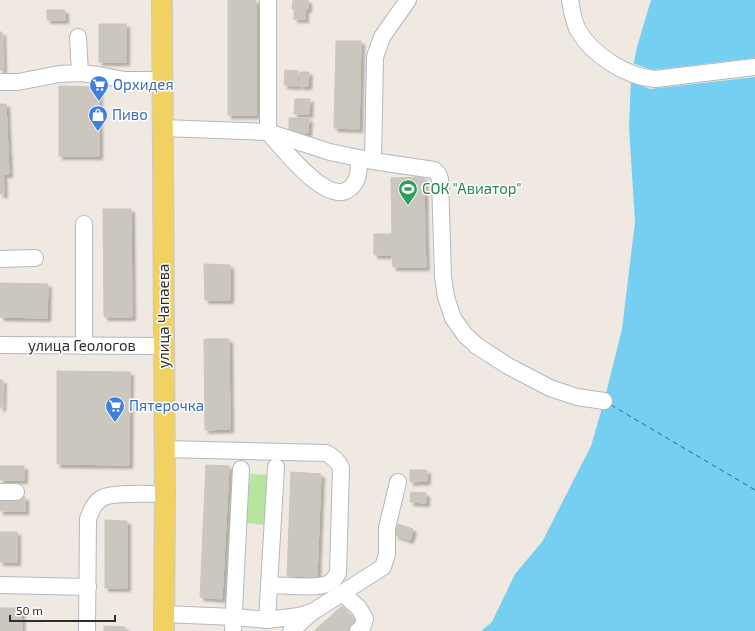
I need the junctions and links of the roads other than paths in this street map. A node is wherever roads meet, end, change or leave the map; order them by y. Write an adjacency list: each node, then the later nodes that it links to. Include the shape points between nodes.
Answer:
1 (162, 0): 8 (main road, улица Чапаева)
2 (268, 0): 11 (street)
3 (408, 0): 12 (street, via 382,37 374,57)
4 (570, 0): 6 (street, via 573,17 588,44 609,62 639,77 655,79)
5 (78, 37): 7 (street)
6 (755, 67)
7 (80, 73): 8 (street, via 125,80); 9 (street, via 59,74 18,82)
8 (163, 80): 10 (main road, улица Чапаева)
9 (0, 82)
10 (163, 128): 11 (street); 18 (main road, улица Чапаева)
11 (268, 132): 12 (street, via 330,152); 12 (street, via 313,180 333,192 341,193 354,185)
12 (366, 159): 19 (street, via 434,170 438,174 446,297 453,318 465,335 508,366 550,388 577,397)
13 (84, 224): 17 (street)
14 (35, 258): 15 (street)
15 (0, 259)
16 (0, 345): 17 (street, улица Геологов)
17 (84, 346): 18 (street, улица Геологов)
18 (164, 346): 20 (main road, улица Чапаева)
19 (604, 401)
20 (164, 449): 26 (main road, улица Чапаева); 28 (street, via 326,453 339,462 341,468 338,573 335,579 319,586)
21 (276, 467): 28 (street)
22 (241, 469): 34 (street)
23 (398, 482): 30 (street, via 387,528 385,562 382,567)
24 (0, 492): 25 (street)
25 (16, 492)
26 (165, 494): 29 (street, via 114,495 102,498 92,507 88,519); 33 (main road, улица Чапаева)
27 (0, 585): 29 (street)
28 (269, 585): 32 (street)
29 (88, 587): 35 (street)
30 (343, 594): 31 (street); 37 (street, via 359,608 365,619)
31 (314, 611): 32 (street); 36 (street)
32 (267, 620): 34 (street)
33 (164, 623): 34 (street)
34 (233, 624)
35 (87, 631)
36 (291, 631)
37 (358, 631)

